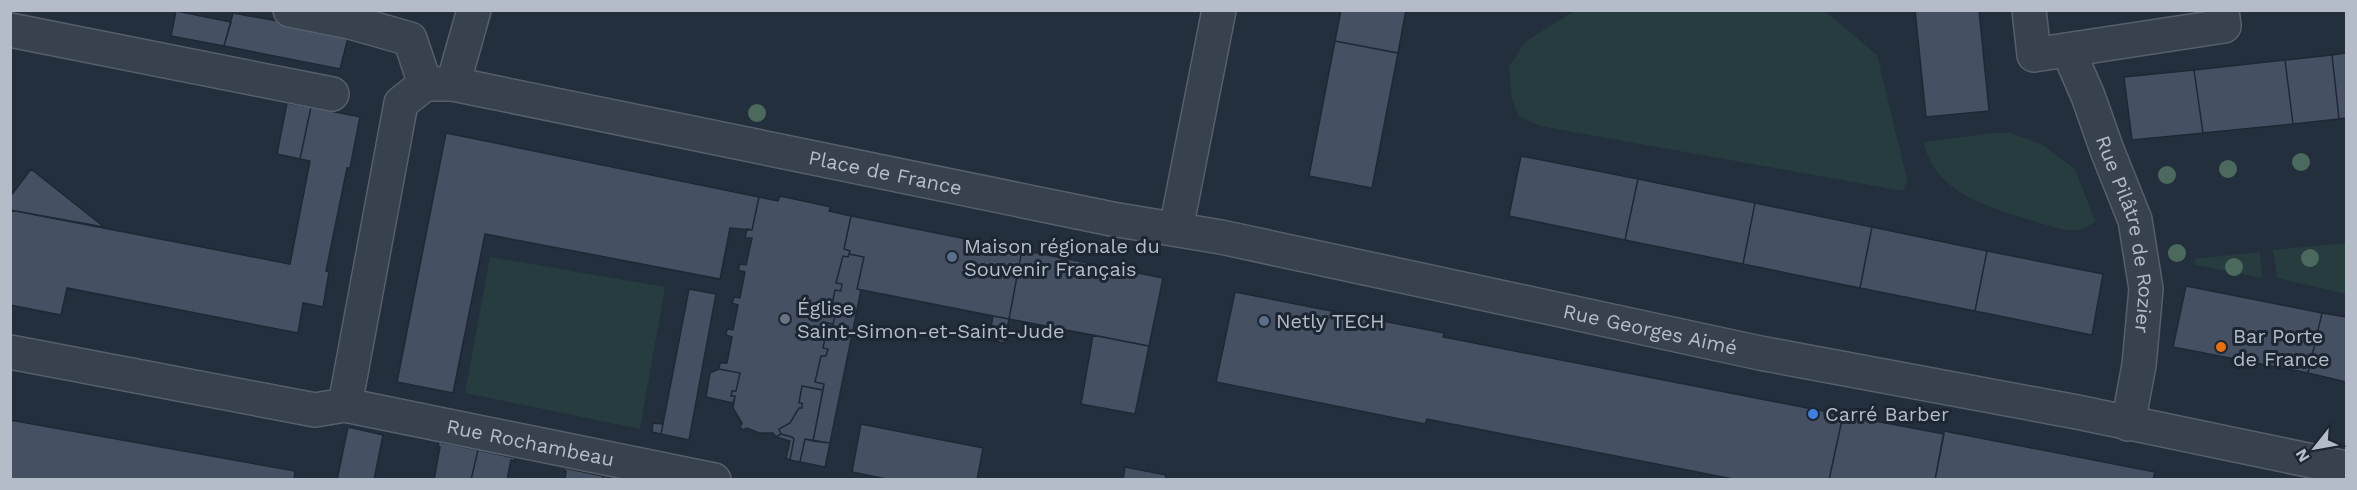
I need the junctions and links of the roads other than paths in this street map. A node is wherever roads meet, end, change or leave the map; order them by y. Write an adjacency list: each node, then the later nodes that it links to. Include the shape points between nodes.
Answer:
1 (290, 10): 8 (street, via 410,39)
2 (474, 10): 8 (street)
3 (1219, 10): 10 (street)
4 (2029, 10): 7 (street, via 2034,55)
5 (2222, 10): 7 (street, via 2224,26)
6 (10, 30): 9 (street)
7 (2068, 50): 13 (street, Rue Pilâtre de Rozier, via 2135,220 2146,290 2139,365)
8 (439, 84): 10 (street, Place de France); 12 (street, via 401,103)
9 (332, 94)
10 (1176, 229): 13 (street, Rue Georges Aimé, via 1748,351)
11 (10, 352): 12 (street, Rue Rochambeau, via 315,410)
12 (345, 405): 15 (street, Rue Rochambeau)
13 (2128, 424): 14 (street, Rue Georges Aimé)
14 (2346, 468)
15 (714, 480)

